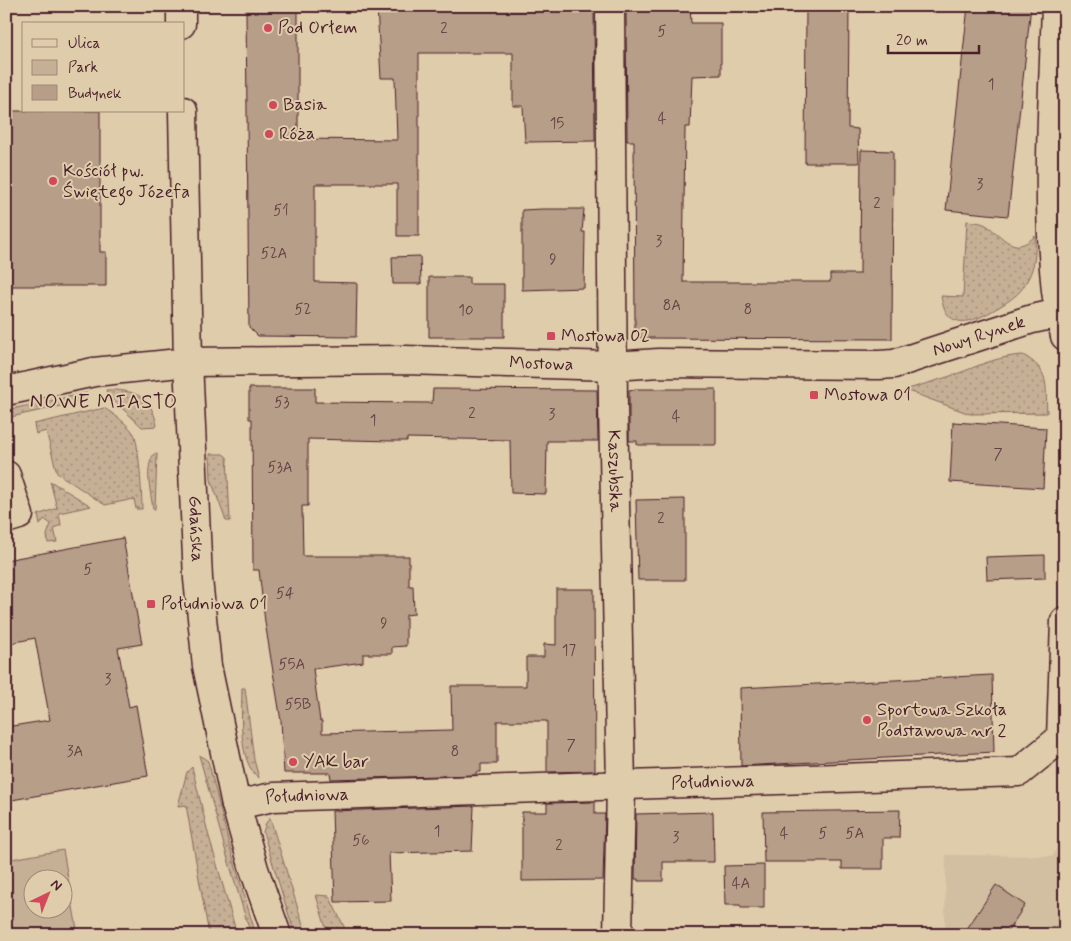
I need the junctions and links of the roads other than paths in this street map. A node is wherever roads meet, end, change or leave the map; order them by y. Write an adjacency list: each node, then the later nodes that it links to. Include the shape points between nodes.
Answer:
1 (181, 6): 4 (street)
2 (610, 6): 9 (street, Kaszubska)
3 (1056, 6): 6 (street, via 1050,156 1051,222 1057,293)
4 (181, 22)
5 (183, 112): 7 (street, Gdańska)
6 (1063, 320): 8 (street, Nowy Rynek, via 1032,319)
7 (188, 362): 9 (street, Mostowa, via 405,360); 10 (street, Mostowa, via 94,372); 15 (street, Gdańska, via 198,579 207,666)
8 (894, 364): 9 (street, Mostowa, via 659,363)
9 (614, 366): 14 (street, Kaszubska)
10 (6, 391)
11 (6, 475): 12 (street, via 19,515)
12 (6, 519)
13 (1065, 621): 14 (street, Południowa, via 1060,738 1019,772)
14 (621, 785): 15 (street, Południowa, via 273,797); 17 (street, Kaszubska)
15 (236, 805): 16 (street, Gdańska)
16 (277, 935)
17 (618, 935)

